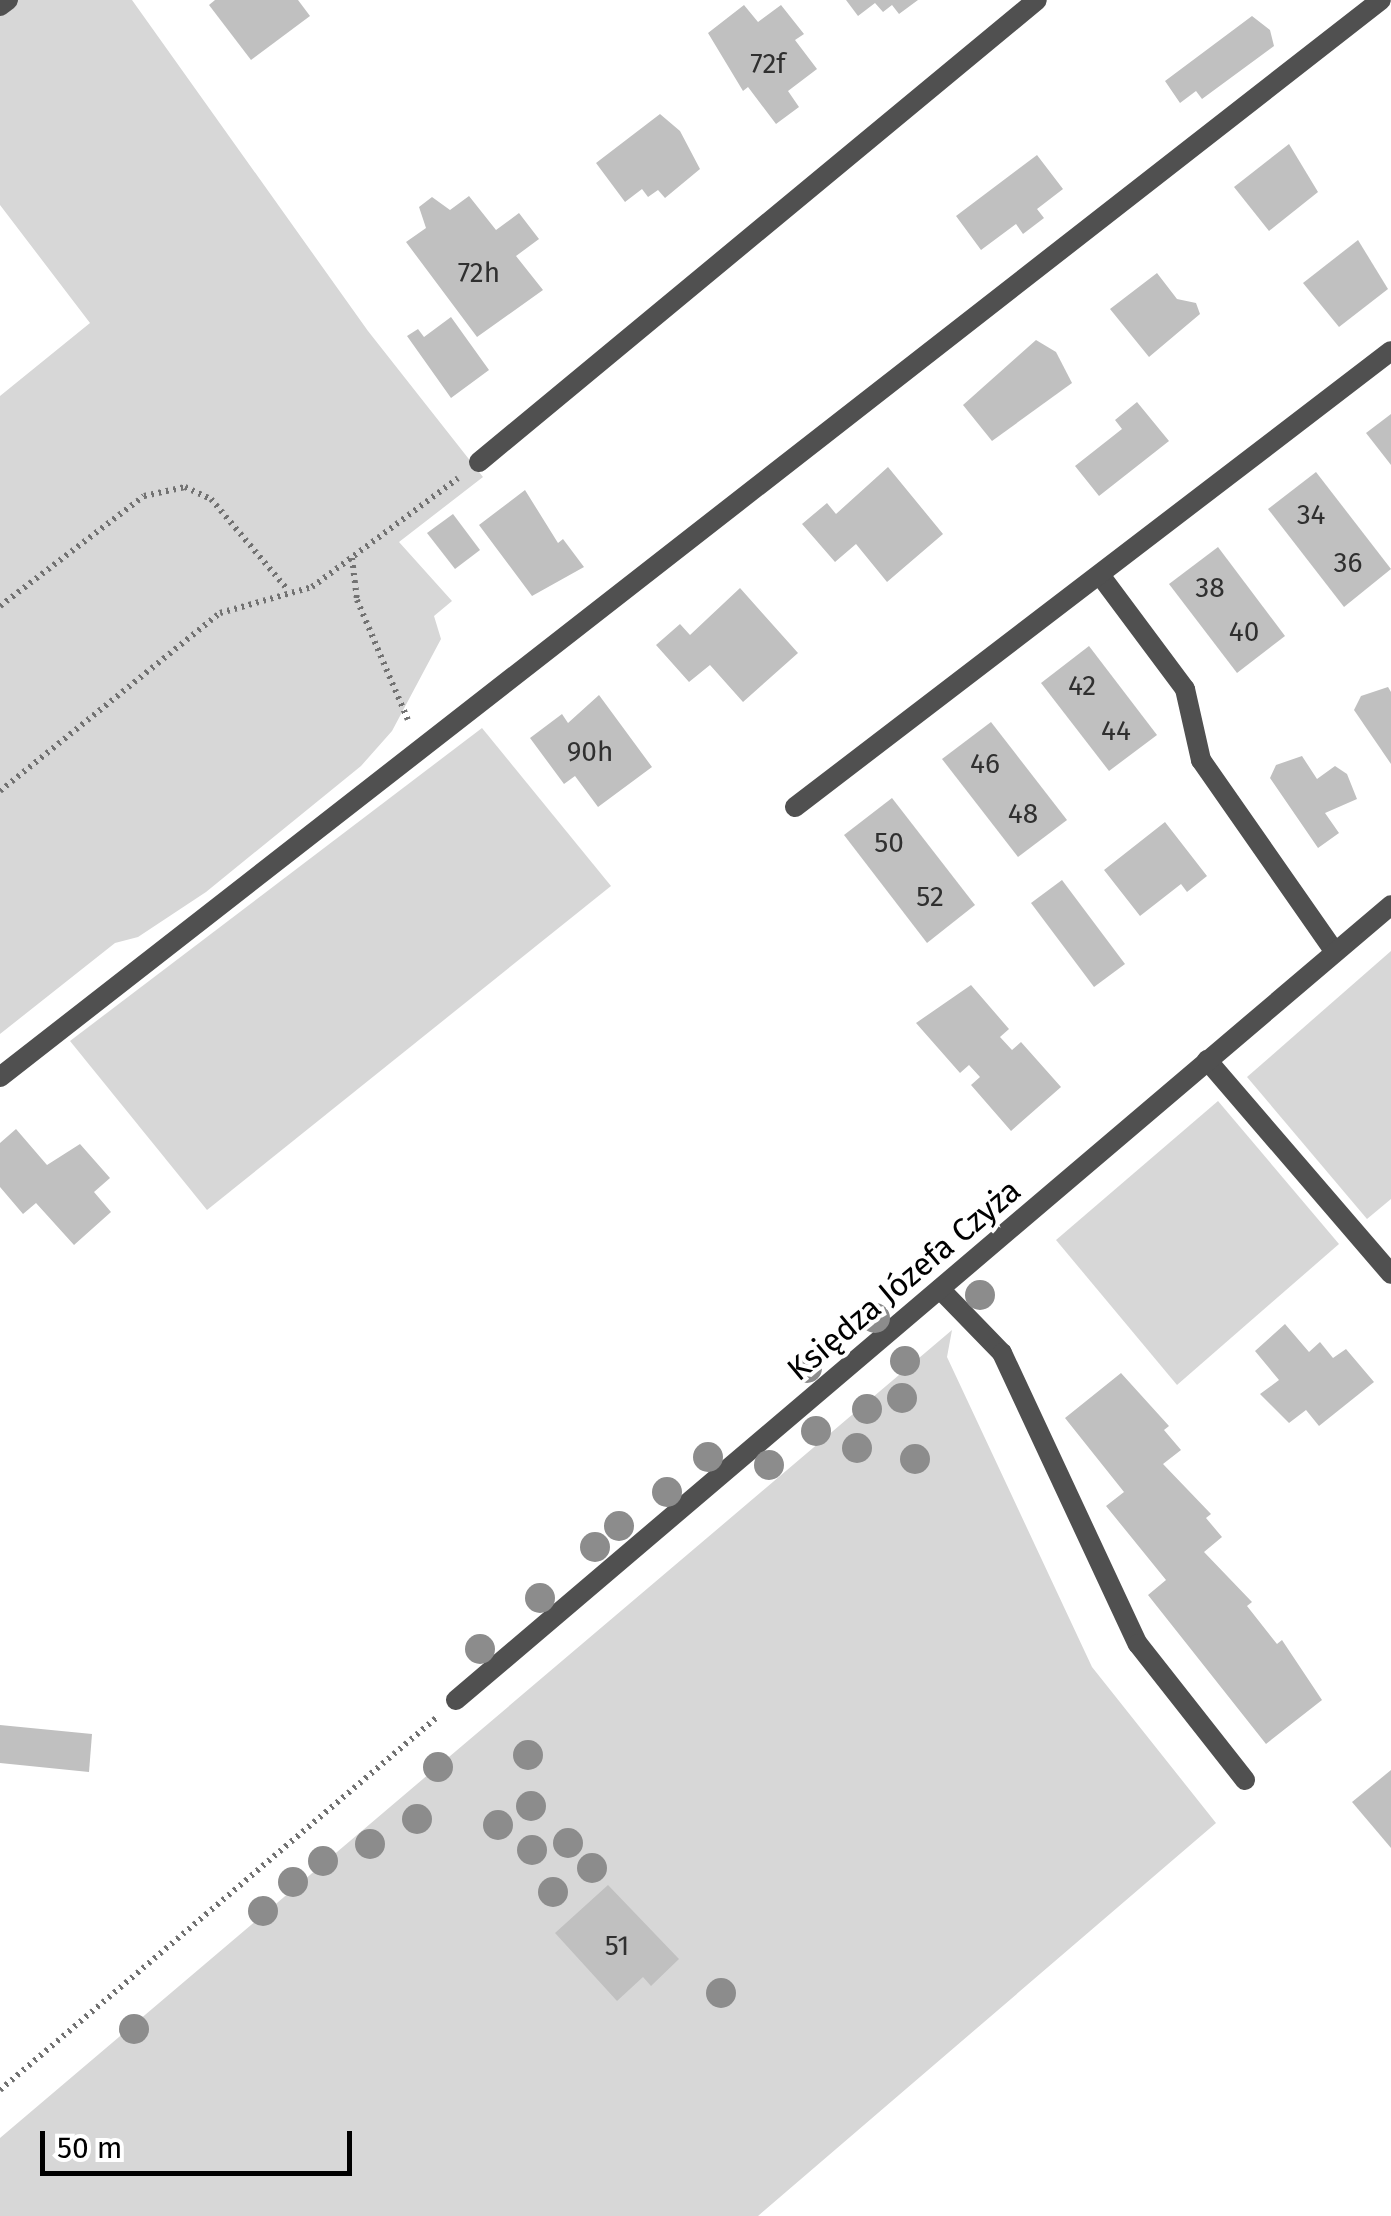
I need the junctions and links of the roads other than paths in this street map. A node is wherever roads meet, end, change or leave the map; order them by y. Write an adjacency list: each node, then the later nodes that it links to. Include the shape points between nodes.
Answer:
1 (8, 0): 4 (street)
2 (1037, 0): 6 (street)
3 (1381, 0): 12 (street)
4 (0, 6)
5 (1391, 350): 7 (street)
6 (479, 462)
7 (1100, 575): 8 (street); 10 (street, via 1184,690 1201,760)
8 (795, 807)
9 (1391, 905): 10 (street, Księdza Józefa Czyża)
10 (1336, 952): 11 (street, Księdza Józefa Czyża)
11 (1207, 1060): 13 (street); 14 (street, Księdza Józefa Czyża)
12 (0, 1077)
13 (1391, 1274)
14 (940, 1289): 15 (street, Księdza Józefa Czyża); 16 (street, via 1002,1353 1138,1644)
15 (456, 1700)
16 (1245, 1780)

